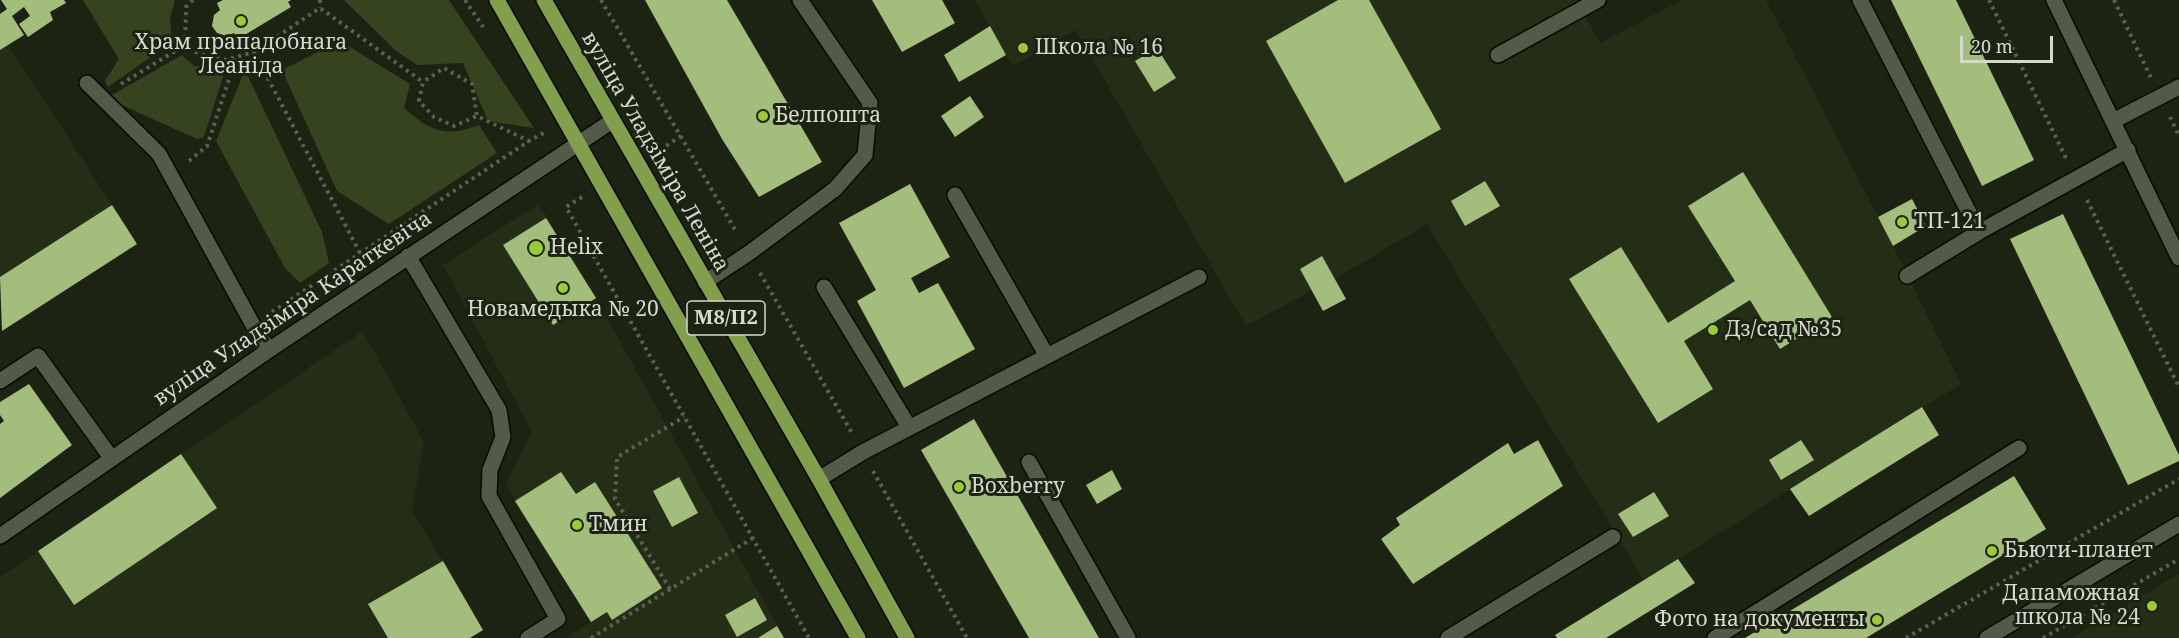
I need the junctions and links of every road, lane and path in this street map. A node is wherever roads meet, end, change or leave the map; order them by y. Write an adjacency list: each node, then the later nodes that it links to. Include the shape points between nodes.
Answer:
1 (194, 0): 12 (path, via 186,7)
2 (320, 0): 11 (path)
3 (498, 0): 26 (main road, М8/П2)
4 (544, 0): 22 (main road, вуліца Уладзіміра Леніна / М8/П2)
5 (601, 0): 24 (path)
6 (800, 0): 34 (street, via 870,103 865,155 835,189)
7 (1598, 0): 14 (street)
8 (1860, 0): 32 (street)
9 (2054, 0): 23 (street)
10 (2114, 0): 20 (path)
11 (320, 8): 13 (path); 16 (path)
12 (185, 45): 15 (path, via 199,54 226,60); 19 (path)
13 (254, 52): 15 (path); 33 (path)
14 (1498, 55)
15 (236, 58): 29 (path, via 207,146)
16 (423, 82): 21 (path, via 419,101 434,117 454,126); 21 (path, via 444,68 472,84)
17 (87, 83): 19 (street)
18 (2179, 87): 20 (street)
19 (100, 97): 29 (street, via 159,154)
20 (2161, 97): 23 (street); 25 (path)
21 (477, 116): 33 (path, via 529,141)
22 (612, 121): 26 (street, вуліца Уладзіміра Караткевіча); 39 (main road, вуліца Уладзіміра Леніна / М8/П2)
23 (2113, 121): 28 (street)
24 (681, 136): 27 (path); 34 (path)
25 (2179, 136)
26 (578, 142): 35 (street, вуліца Уладзіміра Караткевіча); 62 (main road, М8/П2)
27 (660, 150)
28 (2128, 150): 32 (street); 36 (street)
29 (171, 177): 41 (street)
30 (586, 195): 45 (path, via 566,207)
31 (955, 195): 43 (street)
32 (1979, 232): 37 (street)
33 (360, 253): 41 (path)
34 (748, 253): 39 (street); 48 (path)
35 (408, 256): 42 (street, вуліца Уладзіміра Караткевіча); 59 (street, via 499,410 502,437 490,470 489,496 558,619)
36 (2179, 258)
37 (1907, 276)
38 (1198, 277): 43 (street)
39 (705, 282): 51 (main road, вуліца Уладзіміра Леніна / М8/П2)
40 (824, 287): 46 (street)
41 (253, 325): 42 (street)
42 (269, 350): 49 (street, вуліца Уладзіміра Караткевіча)
43 (1047, 356): 46 (street)
44 (0, 381): 49 (street, via 38,356)
45 (684, 417): 56 (path); 58 (path, via 617,457 615,499)
46 (909, 427): 48 (street)
47 (2019, 448): 67 (street)
48 (863, 452): 51 (street); 64 (path)
49 (112, 459): 54 (street, вуліца Уладзіміра Караткевіча)
50 (1029, 462): 65 (street)
51 (819, 479): 63 (main road, вуліца Уладзіміра Леніна / М8/П2)
52 (2179, 479): 68 (path)
53 (2179, 524): 69 (street)
54 (0, 536)
55 (1613, 537): 66 (street)
56 (753, 538): 58 (path); 61 (path)
57 (2179, 559): 70 (path)
58 (670, 589): 60 (path)
59 (528, 638)
60 (591, 638)
61 (809, 638)
62 (858, 638)
63 (907, 638)
64 (967, 638)
65 (1128, 638)
66 (1448, 638)
67 (1715, 638)
68 (1906, 638)
69 (1987, 638)
70 (2043, 638)

